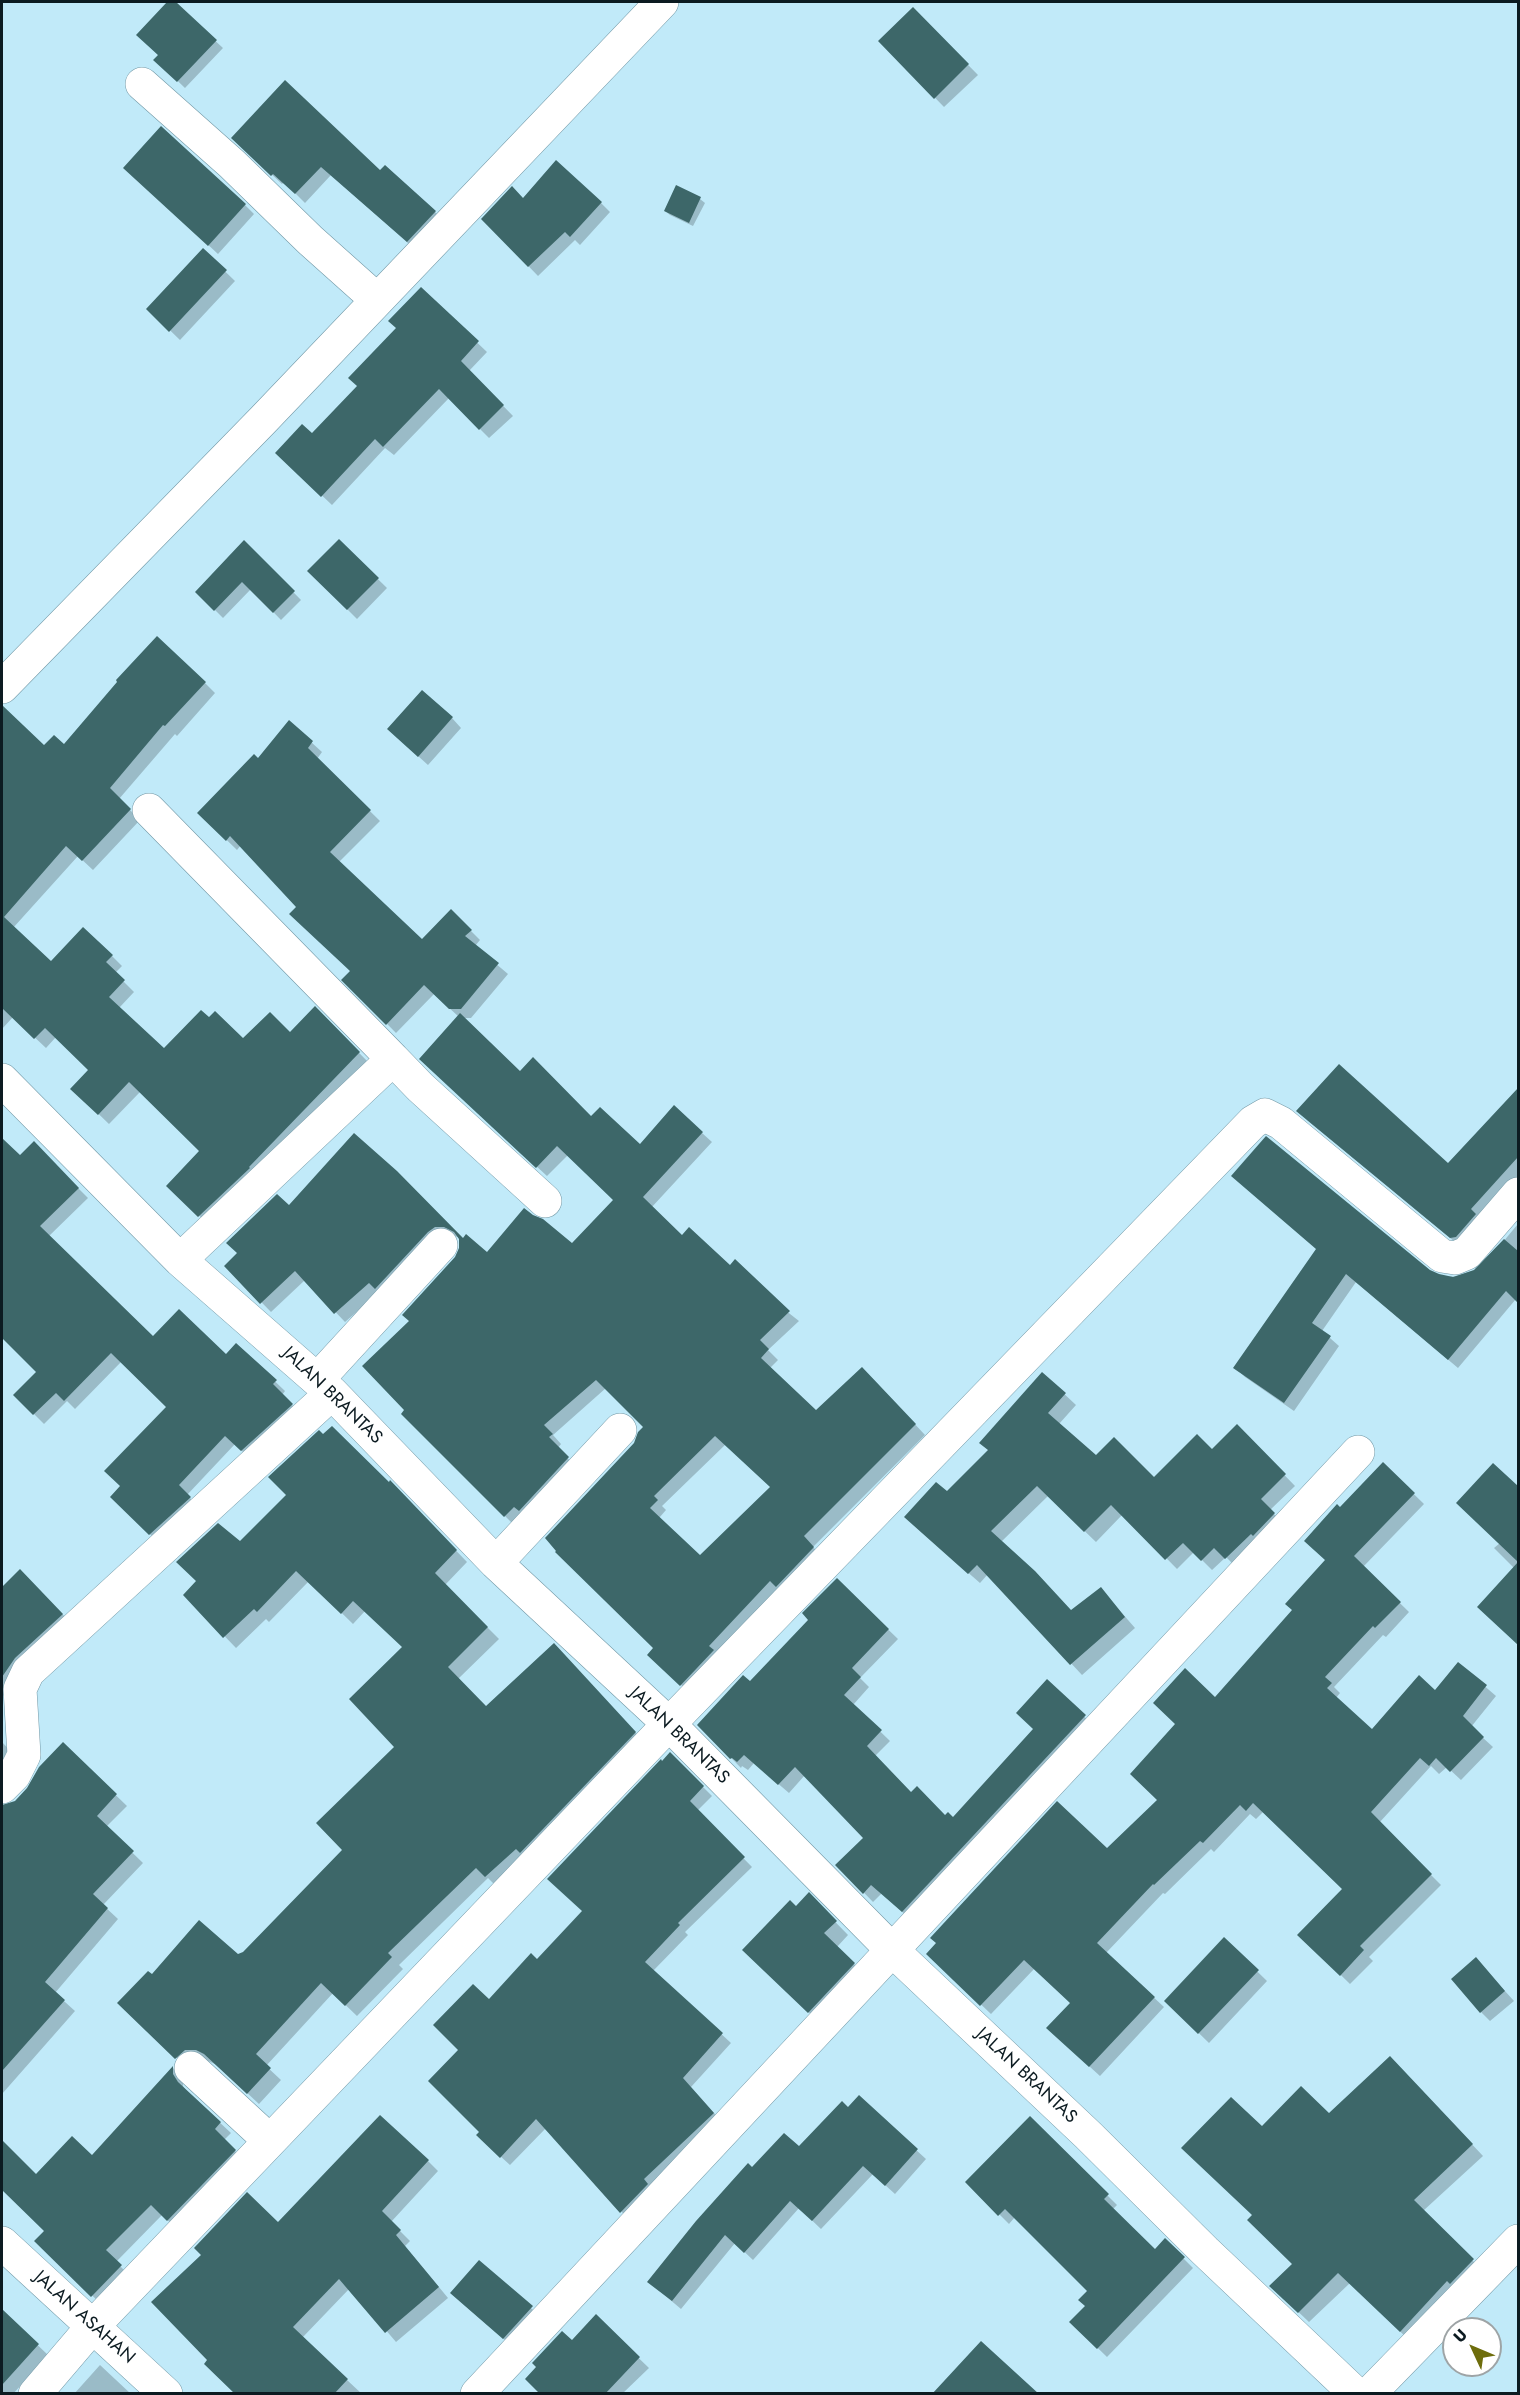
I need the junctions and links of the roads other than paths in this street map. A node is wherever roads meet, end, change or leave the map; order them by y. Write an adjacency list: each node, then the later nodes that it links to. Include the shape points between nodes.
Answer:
1 (662, 2): 3 (street)
2 (142, 84): 3 (street)
3 (376, 299): 4 (street)
4 (2, 687)
5 (149, 810): 6 (street)
6 (393, 1059): 9 (street); 11 (street)
7 (2, 1080): 11 (street, JALAN BRANTAS)
8 (1518, 1194): 16 (street, via 1467,1253 1455,1258 1442,1256 1281,1123 1265,1115 1252,1122)
9 (545, 1201)
10 (441, 1245): 12 (street)
11 (180, 1260): 12 (street, JALAN BRANTAS)
12 (325, 1386): 15 (street, JALAN BRANTAS); 17 (street, via 28,1672 20,1689 24,1755 14,1775)
13 (620, 1430): 15 (street)
14 (1358, 1452): 18 (street)
15 (496, 1563): 16 (street, JALAN BRANTAS)
16 (669, 1724): 18 (street, JALAN BRANTAS); 20 (street)
17 (2, 1787)
18 (892, 1950): 26 (street); 27 (street, JALAN BRANTAS)
19 (190, 2068): 20 (street)
20 (270, 2141): 23 (street)
21 (1518, 2241): 28 (street)
22 (2, 2243): 23 (street, JALAN ASAHAN)
23 (93, 2326): 24 (street); 25 (street, JALAN ASAHAN)
24 (35, 2394)
25 (166, 2394)
26 (477, 2394)
27 (1356, 2394)
28 (1369, 2394)

